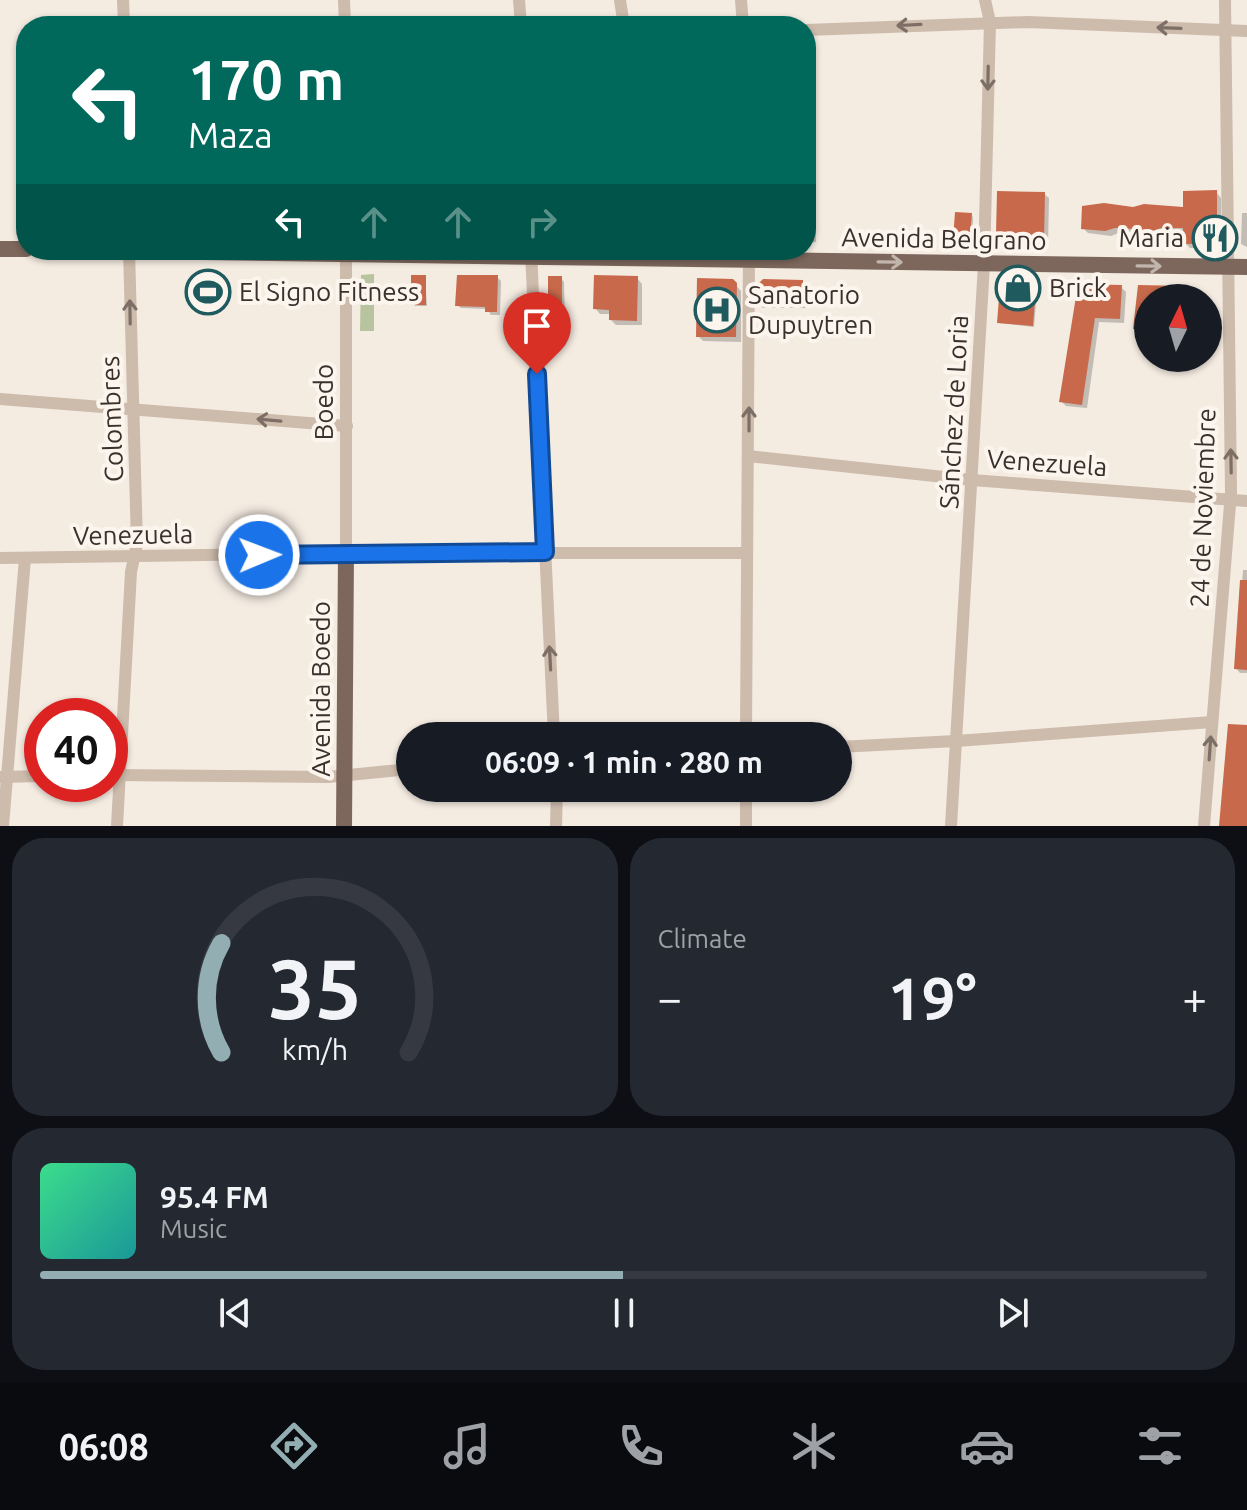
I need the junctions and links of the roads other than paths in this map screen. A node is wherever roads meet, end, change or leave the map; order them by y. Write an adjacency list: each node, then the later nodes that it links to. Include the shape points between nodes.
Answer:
1 (985, 0): 3 (street, Sánchez de Loria)
2 (1225, 0): 5 (street, 24 de Noviembre)
3 (990, 22): 4 (street, one-way to 4); 5 (street, one-way to 3); 12 (street, Sánchez de Loria, one-way to 12)
4 (816, 30)
5 (1226, 30): 6 (street); 13 (street, 24 de Noviembre)
6 (1247, 31)
7 (816, 257): 12 (main road, Avenida Belgrano, one-way to 12)
8 (129, 260): 16 (street, Colombres, one-way to 8)
9 (346, 260): 17 (street, Boedo)
10 (532, 260): 22 (street)
11 (749, 260): 18 (street, one-way to 11)
12 (984, 264): 13 (main road, Avenida Belgrano, one-way to 13); 19 (street, Sánchez de Loria)
13 (1229, 266): 14 (main road, Avenida Belgrano); 20 (street, 24 de Noviembre, one-way to 13)
14 (1247, 267)
15 (0, 399): 16 (street)
16 (133, 410): 17 (street, one-way to 16); 25 (street, Colombres)
17 (347, 426): 23 (street, Boedo)
18 (748, 456): 19 (street, Venezuela); 24 (street)
19 (972, 480): 20 (street, Venezuela); 32 (street, Sánchez de Loria)
20 (1231, 499): 21 (street, Venezuela); 31 (street, 24 de Noviembre)
21 (1247, 501)
22 (545, 552): 23 (street, Venezuela); 24 (street, Venezuela); 29 (street, one-way to 22)
23 (346, 553): 25 (street, Venezuela); 36 (main road, Avenida Boedo)
24 (746, 553): 30 (street)
25 (133, 557): 27 (street, Venezuela); 28 (street, Colombres)
26 (0, 558): 27 (street, Venezuela)
27 (25, 558): 38 (street)
28 (121, 698)
29 (553, 722)
30 (746, 722)
31 (1212, 722): 32 (street); 48 (street, 24 de Noviembre, one-way to 31)
32 (956, 741): 33 (street); 47 (street, Sánchez de Loria)
33 (852, 746)
34 (396, 770): 36 (street)
35 (128, 775): 36 (street)
36 (345, 775): 44 (main road, Avenida Boedo)
37 (24, 776): 38 (street)
38 (3, 777): 42 (street)
39 (116, 802): 43 (street, Colombres)
40 (557, 802): 45 (street)
41 (746, 802): 46 (street)
42 (3, 826)
43 (117, 826)
44 (344, 826)
45 (556, 826)
46 (746, 826)
47 (951, 826)
48 (1204, 826)

